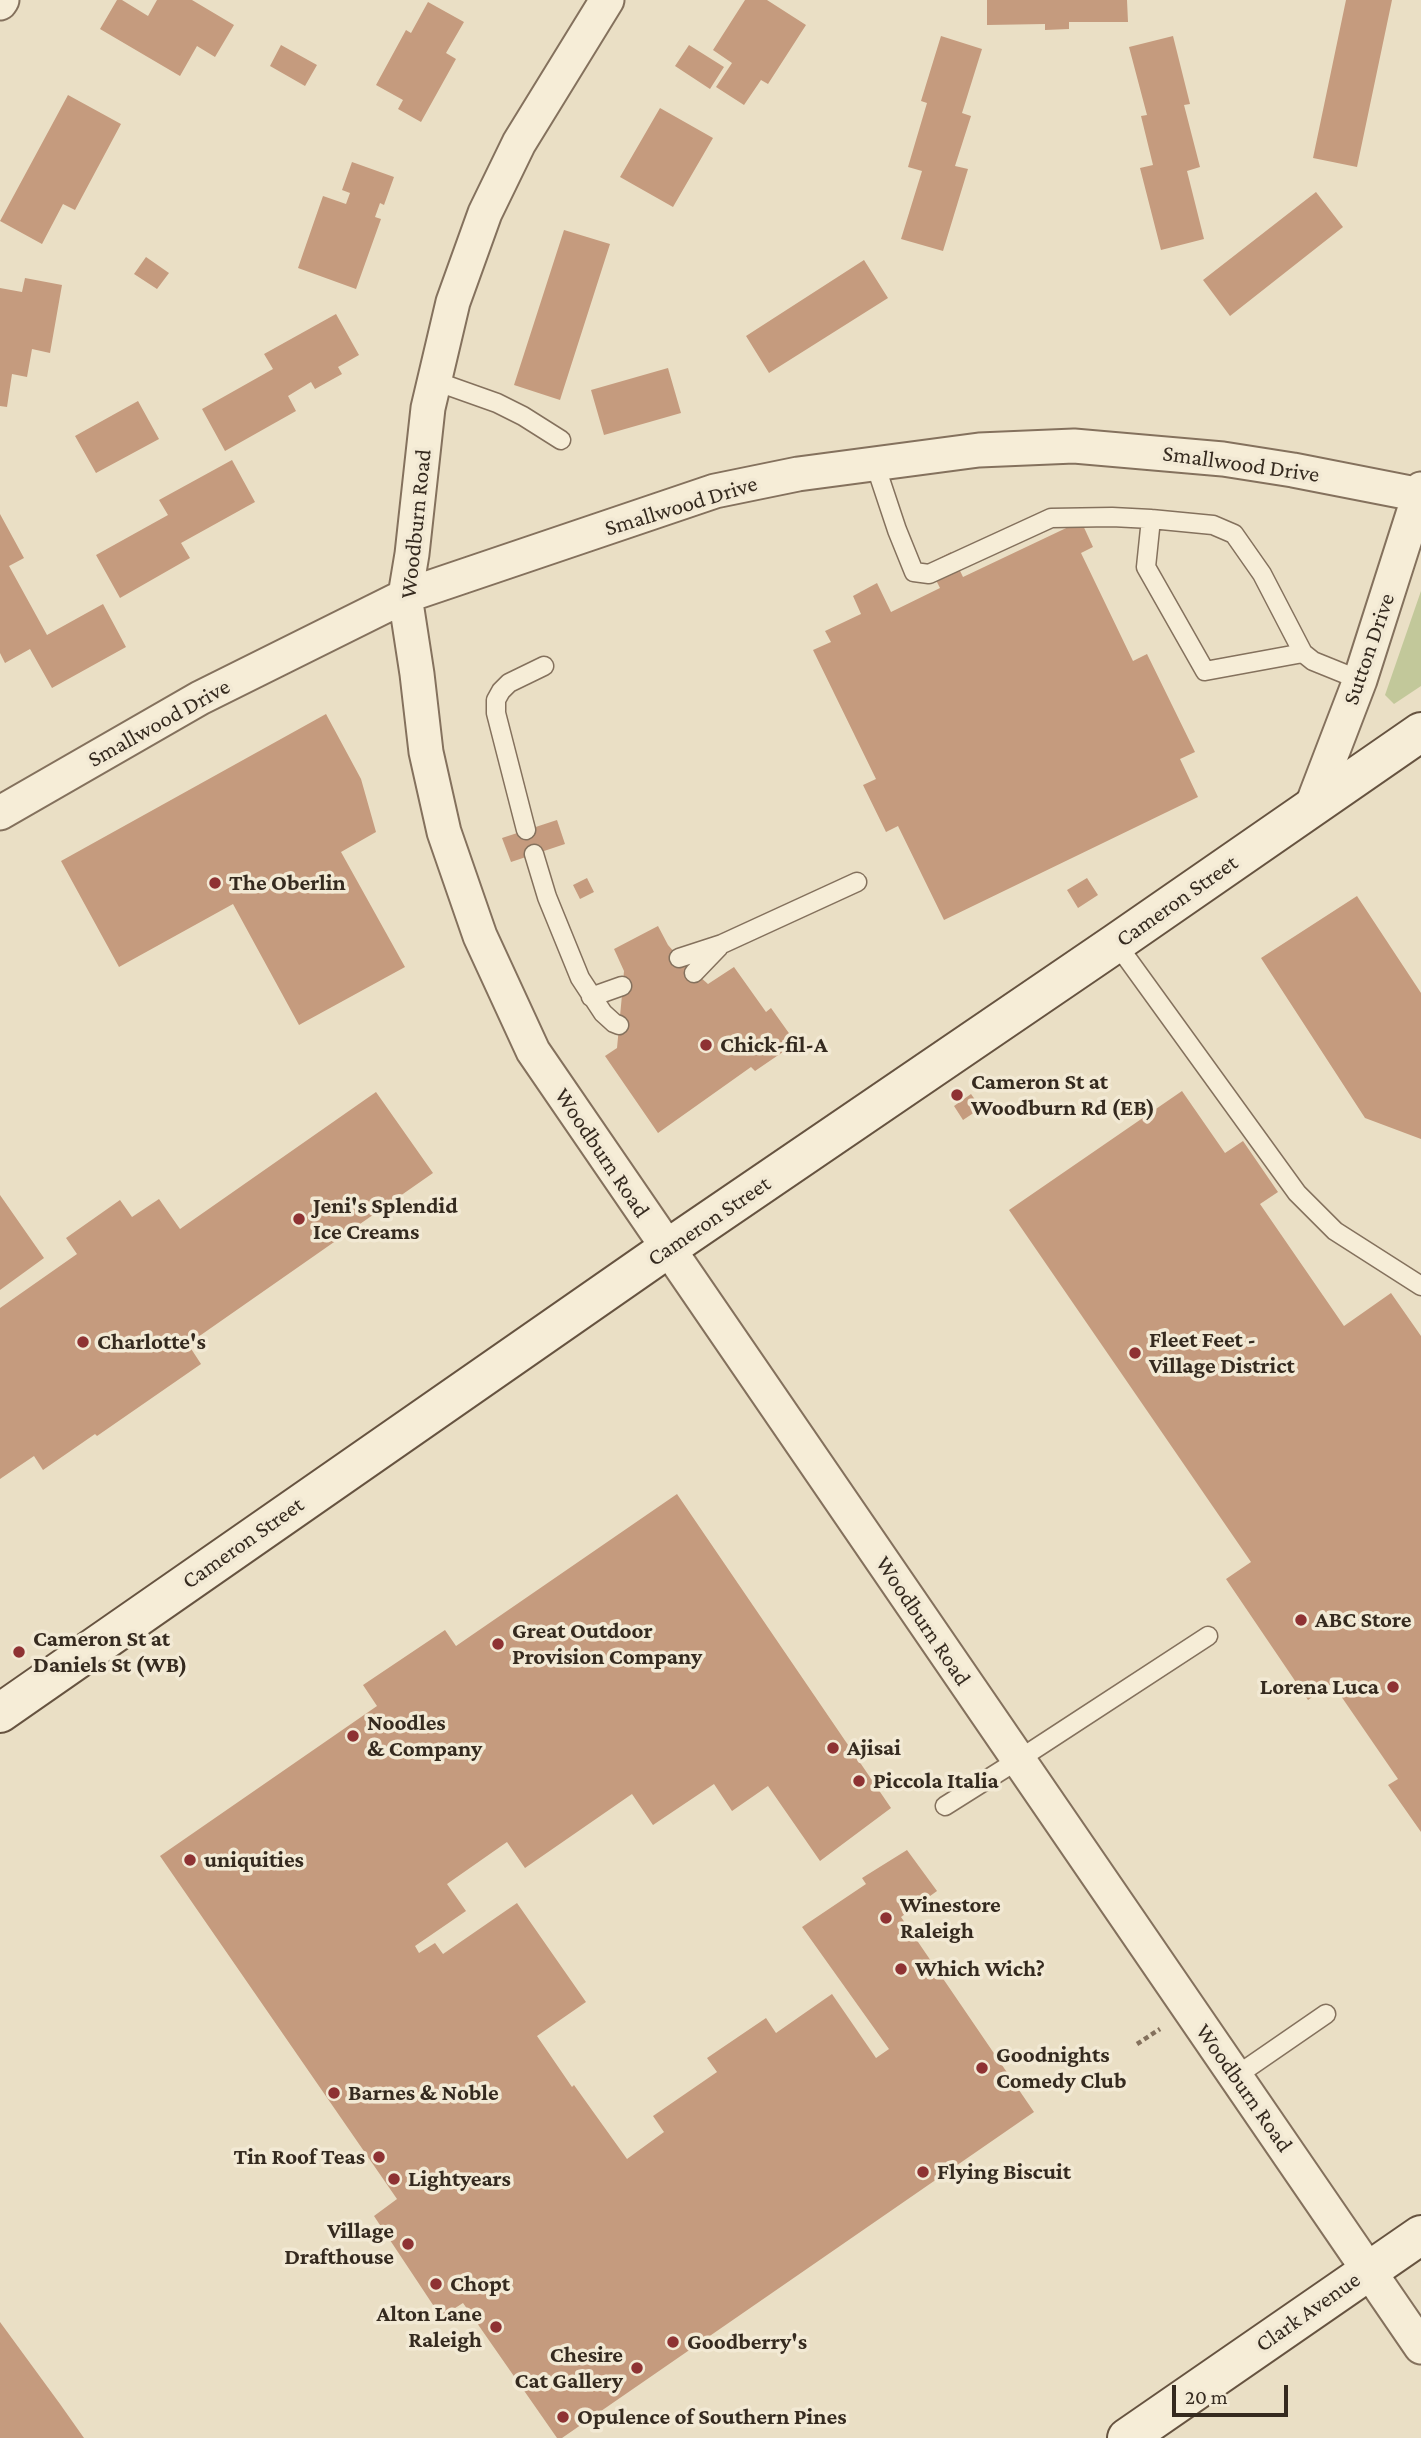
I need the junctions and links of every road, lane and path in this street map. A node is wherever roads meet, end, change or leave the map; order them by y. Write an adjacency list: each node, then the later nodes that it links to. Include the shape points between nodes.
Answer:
1 (607, 0): 2 (street, Woodburn Road, via 519,142 485,213 453,302)
2 (435, 381): 3 (lane, via 497,403); 7 (street, Woodburn Road)
3 (561, 440)
4 (875, 464): 5 (street, Smallwood Drive, via 979,450 1074,446 1223,459); 6 (lane, via 914,572 929,574 1051,518); 7 (street, Smallwood Drive, via 715,491)
5 (1420, 493): 10 (street, Sutton Drive)
6 (1151, 519): 8 (lane, via 1213,526 1234,534 1262,574); 8 (lane, via 1146,567 1205,671)
7 (405, 596): 13 (street, Smallwood Drive, via 201,698); 24 (street, Woodburn Road, via 437,802 480,936 533,1051)
8 (1304, 653): 10 (lane)
9 (544, 666): 14 (lane, via 509,683 496,700)
10 (1360, 680): 12 (street, Sutton Drive)
11 (1421, 732): 12 (street, Cameron Street)
12 (1311, 808): 17 (street, Cameron Street)
13 (0, 813)
14 (526, 830)
15 (534, 854): 22 (lane, via 573,963)
16 (857, 882): 18 (lane)
17 (1116, 943): 24 (street, Cameron Street); 25 (lane, via 1297,1193 1335,1231)
18 (722, 944): 19 (lane); 20 (lane)
19 (679, 958)
20 (694, 973)
21 (622, 986): 22 (lane)
22 (591, 997): 23 (lane, via 607,1018)
23 (619, 1025)
24 (667, 1249): 27 (street, Cameron Street); 28 (street, Woodburn Road)
25 (1421, 1286)
26 (1208, 1636): 28 (lane)
27 (0, 1713)
28 (1018, 1760): 29 (lane); 33 (street, Woodburn Road)
29 (945, 1806)
30 (1326, 2014): 33 (lane)
31 (1161, 2028): 32 (path)
32 (1137, 2044)
33 (1236, 2076): 35 (street, Woodburn Road)
34 (1421, 2235): 35 (street, Clark Avenue)
35 (1369, 2270): 36 (street, Woodburn Road); 37 (street, Clark Avenue)
36 (1421, 2347)
37 (1127, 2438)

